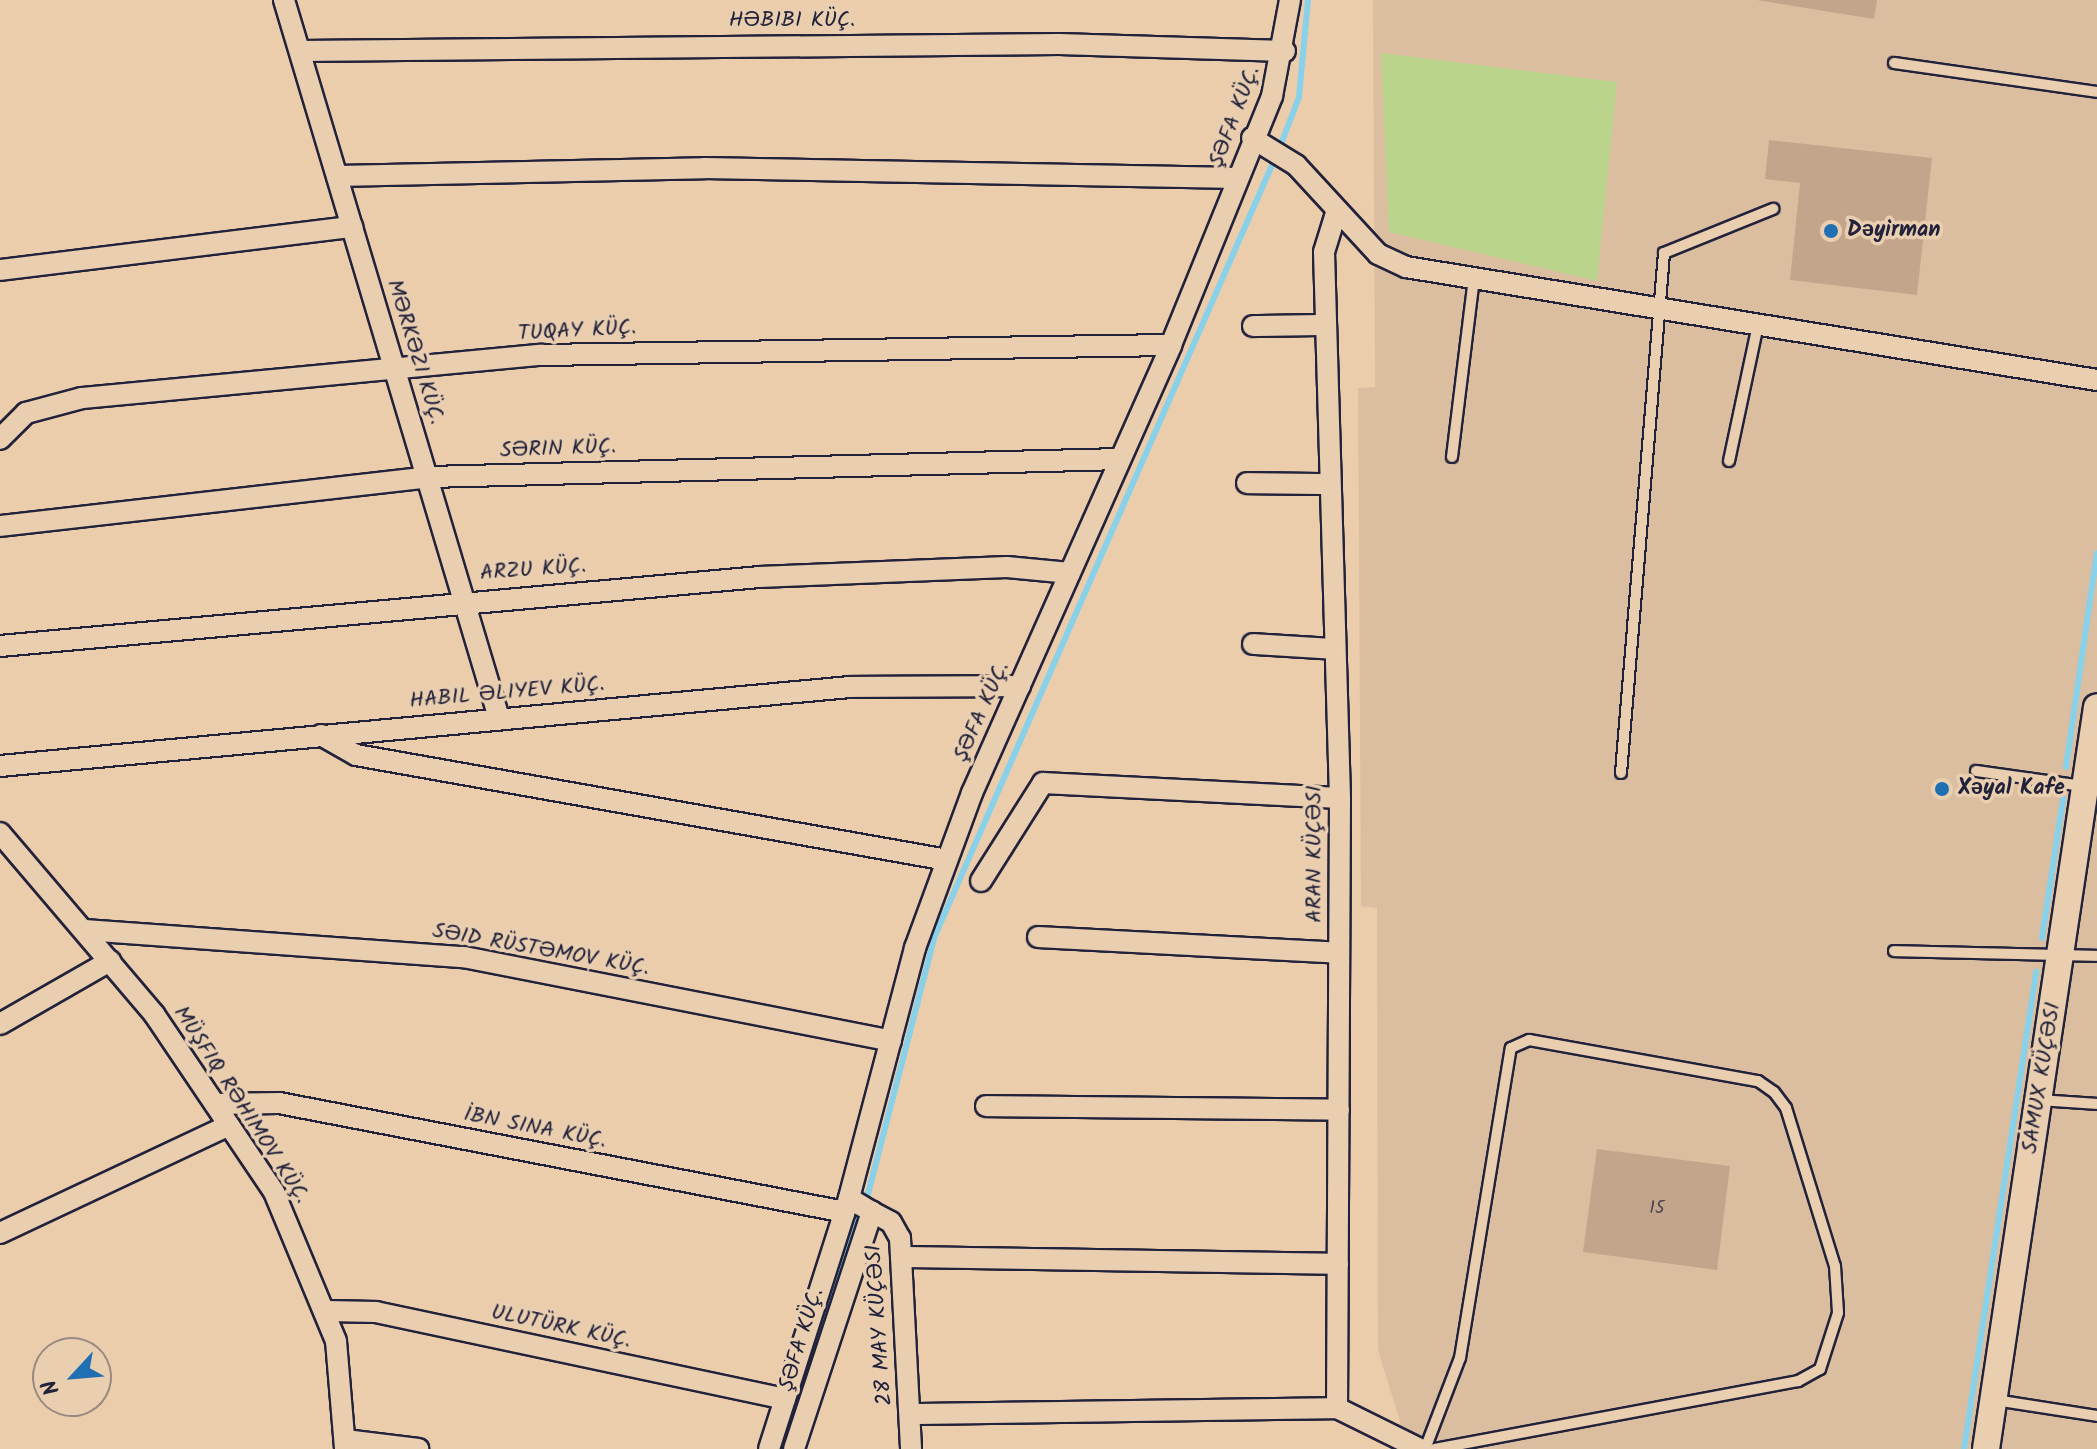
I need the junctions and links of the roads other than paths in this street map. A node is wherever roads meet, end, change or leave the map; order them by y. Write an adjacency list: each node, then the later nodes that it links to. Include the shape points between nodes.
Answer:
1 (284, 0): 3 (street, MƏRKƏZI KÜÇ.)
2 (1290, 0): 4 (street, ŞƏFA KÜÇ.)
3 (300, 51): 4 (street, HƏBIBI KÜÇ., via 1059,44); 8 (street, MƏRKƏZI KÜÇ.)
4 (1285, 51): 7 (street, ŞƏFA KÜÇ.)
5 (1894, 63): 6 (lane)
6 (2097, 92)
7 (1252, 138): 9 (street, ŞƏFA KÜÇ.); 11 (street, via 1296,165)
8 (337, 176): 9 (street, via 704,168); 12 (street, MƏRKƏZI KÜÇ.)
9 (1237, 178): 19 (street, ŞƏFA KÜÇ.)
10 (1773, 209): 15 (lane, via 1673,245 1664,253)
11 (1337, 210): 14 (street, via 1378,254); 16 (street, ARAN KÜÇƏSI, via 1324,252)
12 (352, 227): 13 (street); 20 (street, MƏRKƏZI KÜÇ.)
13 (0, 270)
14 (1474, 278): 15 (street); 23 (lane)
15 (1654, 309): 17 (street); 41 (lane)
16 (1326, 325): 18 (street); 28 (street, ARAN KÜÇƏSI)
17 (1758, 325): 21 (street); 25 (lane)
18 (1253, 326)
19 (1171, 345): 20 (street, TUQAY KÜÇ., via 600,352); 24 (street, ŞƏFA KÜÇ.)
20 (394, 369): 22 (street, TUQAY KÜÇ., via 82,398 26,413); 26 (street, MƏRKƏZI KÜÇ.)
21 (2097, 380)
22 (0, 439)
23 (1452, 457)
24 (1120, 459): 26 (street, SƏRIN KÜÇ.); 30 (street, ŞƏFA KÜÇ.)
25 (1729, 461)
26 (429, 477): 29 (street, SƏRIN KÜÇ.); 31 (street, MƏRKƏZI KÜÇ.)
27 (1247, 483): 28 (street)
28 (1330, 484): 34 (street, ARAN KÜÇƏSI)
29 (0, 526)
30 (1070, 573): 31 (street, ARZU KÜÇ., via 1007,567 759,577); 35 (street, ŞƏFA KÜÇ.)
31 (466, 600): 33 (street, ARZU KÜÇ.); 37 (street, MƏRKƏZI KÜÇ.)
32 (1253, 644): 34 (street)
33 (0, 646)
34 (1335, 649): 43 (street, ARAN KÜÇƏSI)
35 (1020, 686): 37 (street, HABIL ƏLIYEV KÜÇ., via 850,687); 45 (street, ŞƏFA KÜÇ.)
36 (2097, 707): 42 (main road, SAMUX KÜÇƏSI)
37 (499, 718): 38 (street, HABIL ƏLIYEV KÜÇ.)
38 (321, 735): 39 (street, HABIL ƏLIYEV KÜÇ.); 45 (street, via 356,755)
39 (0, 766)
40 (1976, 771): 42 (lane)
41 (1621, 773)
42 (2085, 787): 51 (main road, SAMUX KÜÇƏSI)
43 (1340, 798): 46 (street, via 1043,783); 50 (street, ARAN KÜÇƏSI)
44 (0, 833): 47 (street, MÜŞFIQ RƏHIMOV KÜÇ.)
45 (947, 860): 55 (street, ŞƏFA KÜÇ.)
46 (981, 881)
47 (84, 930): 53 (street, MÜŞFIQ RƏHIMOV KÜÇ.); 55 (street, SƏID RÜSTƏMOV KÜÇ., via 464,957)
48 (1038, 937): 50 (street)
49 (1894, 951): 51 (lane)
50 (1339, 953): 60 (street, ARAN KÜÇƏSI)
51 (2060, 956): 52 (lane); 56 (main road, SAMUX KÜÇƏSI)
52 (2097, 956)
53 (110, 961): 54 (street); 57 (street, MÜŞFIQ RƏHIMOV KÜÇ.)
54 (0, 1024)
55 (891, 1041): 62 (street, ŞƏFA KÜÇ.)
56 (2038, 1100): 58 (lane); 69 (main road, SAMUX KÜÇƏSI)
57 (215, 1104): 61 (street, MÜŞFIQ RƏHIMOV KÜÇ.); 62 (street, İBN SINA KÜÇ., via 279,1103)
58 (2097, 1104)
59 (986, 1106): 60 (street)
60 (1339, 1110): 66 (street, ARAN KÜÇƏSI)
61 (229, 1125): 64 (street); 67 (street, MÜŞFIQ RƏHIMOV KÜÇ., via 274,1192)
62 (847, 1205): 63 (street); 68 (street, ŞƏFA KÜÇ.)
63 (872, 1212): 65 (street, 28 MAY KÜÇƏSI, via 897,1229); 76 (street, ŞƏFA KÜÇ.)
64 (0, 1233)
65 (901, 1257): 66 (street); 71 (street, 28 MAY KÜÇƏSI)
66 (1338, 1264): 70 (street, ARAN KÜÇƏSI)
67 (327, 1311): 68 (street, ULUTÜRK KÜÇ., via 376,1312); 73 (street, MÜŞFIQ RƏHIMOV KÜÇ.)
68 (785, 1399): 75 (street, ŞƏFA KÜÇ.)
69 (1993, 1400): 72 (lane); 80 (main road, SAMUX KÜÇƏSI)
70 (1337, 1408): 71 (street); 78 (street)
71 (910, 1414): 77 (street, 28 MAY KÜÇƏSI)
72 (2097, 1416)
73 (345, 1444): 74 (street)
74 (418, 1449)
75 (769, 1449)
76 (794, 1449)
77 (911, 1449)
78 (1423, 1449): 79 (lane, via 1460,1358 1511,1048 1529,1040 1758,1081 1774,1092 1786,1108 1835,1266 1838,1313 1820,1369 1798,1381)
79 (1434, 1449)
80 (1986, 1449)

